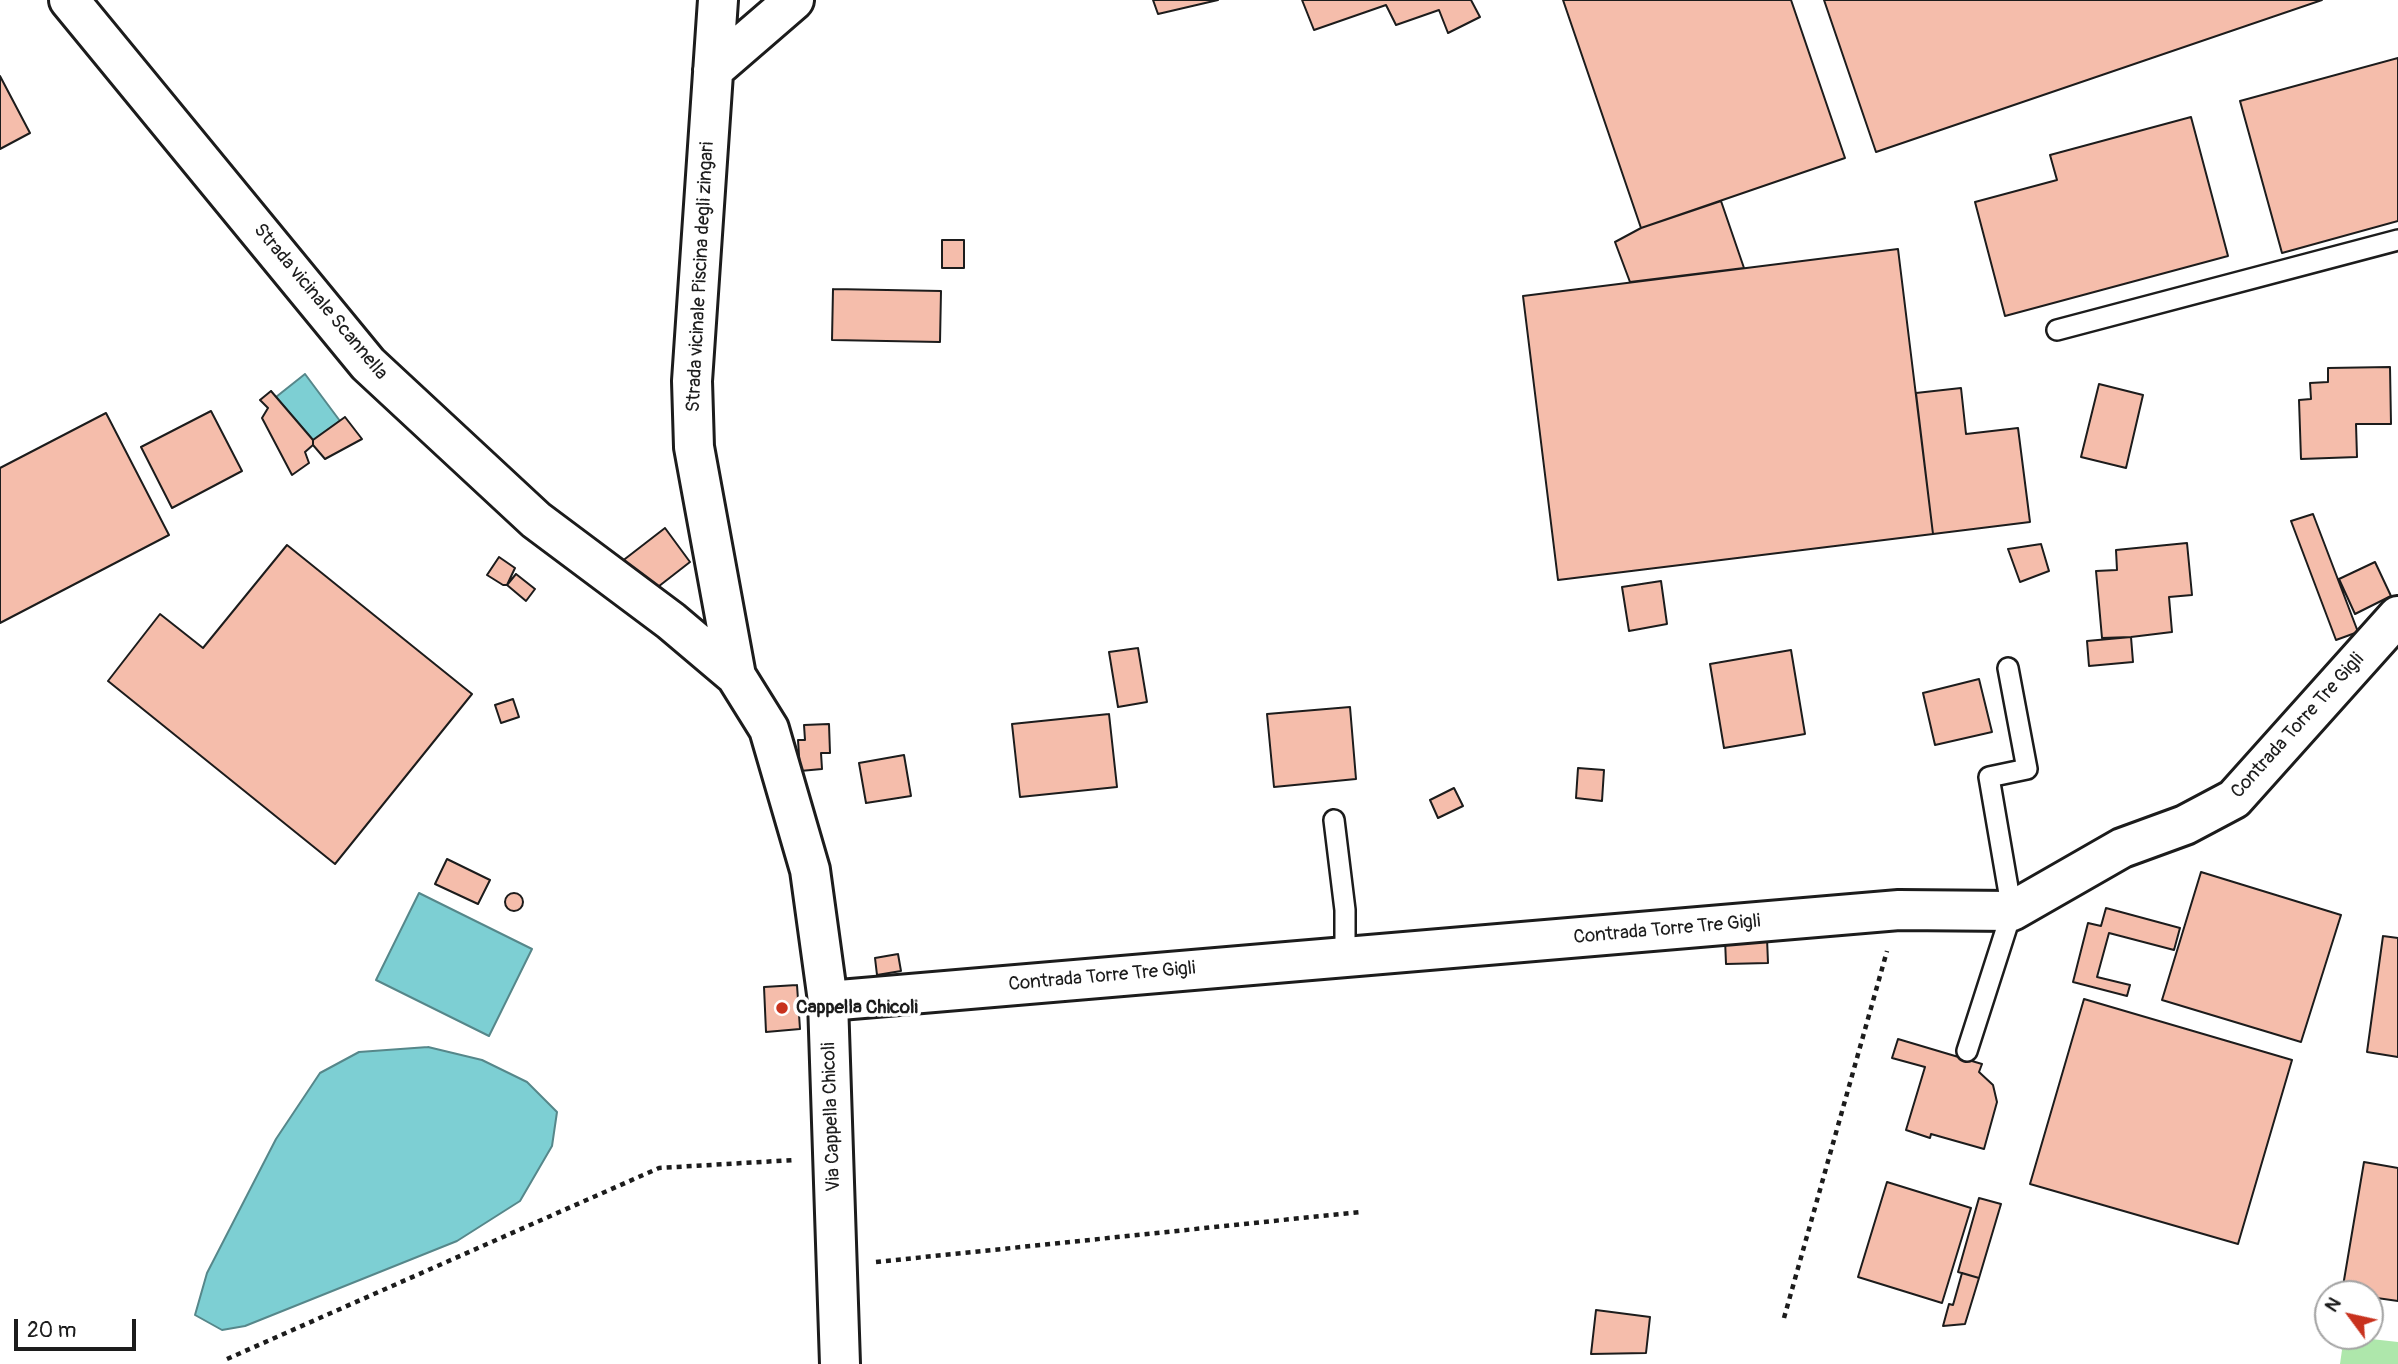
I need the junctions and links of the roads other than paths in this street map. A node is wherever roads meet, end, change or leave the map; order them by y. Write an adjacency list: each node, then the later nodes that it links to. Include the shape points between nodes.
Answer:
1 (69, 0): 9 (street, Strada vicinale Scannella, via 368,364 536,520)
2 (718, 0): 4 (street, Strada vicinale Piscina degli zingari)
3 (794, 0): 4 (street)
4 (713, 70): 9 (street, Strada vicinale Piscina degli zingari, via 692,382 694,447)
5 (2398, 240): 6 (lane)
6 (2057, 330)
7 (2398, 615): 11 (street, Contrada Torre Tre Gigli, via 2234,799 2185,825 2122,848)
8 (2008, 668): 11 (lane, via 2027,769 1989,777)
9 (736, 676): 13 (street, Via Cappella Chicoli, via 769,729 810,870)
10 (1334, 820): 12 (lane, via 1345,910)
11 (2012, 911): 12 (street, Contrada Torre Tre Gigli, via 1899,910); 14 (lane)
12 (1345, 957): 13 (street, Contrada Torre Tre Gigli)
13 (828, 1001): 15 (street, Via Cappella Chicoli)
14 (1967, 1051)
15 (841, 1364)

